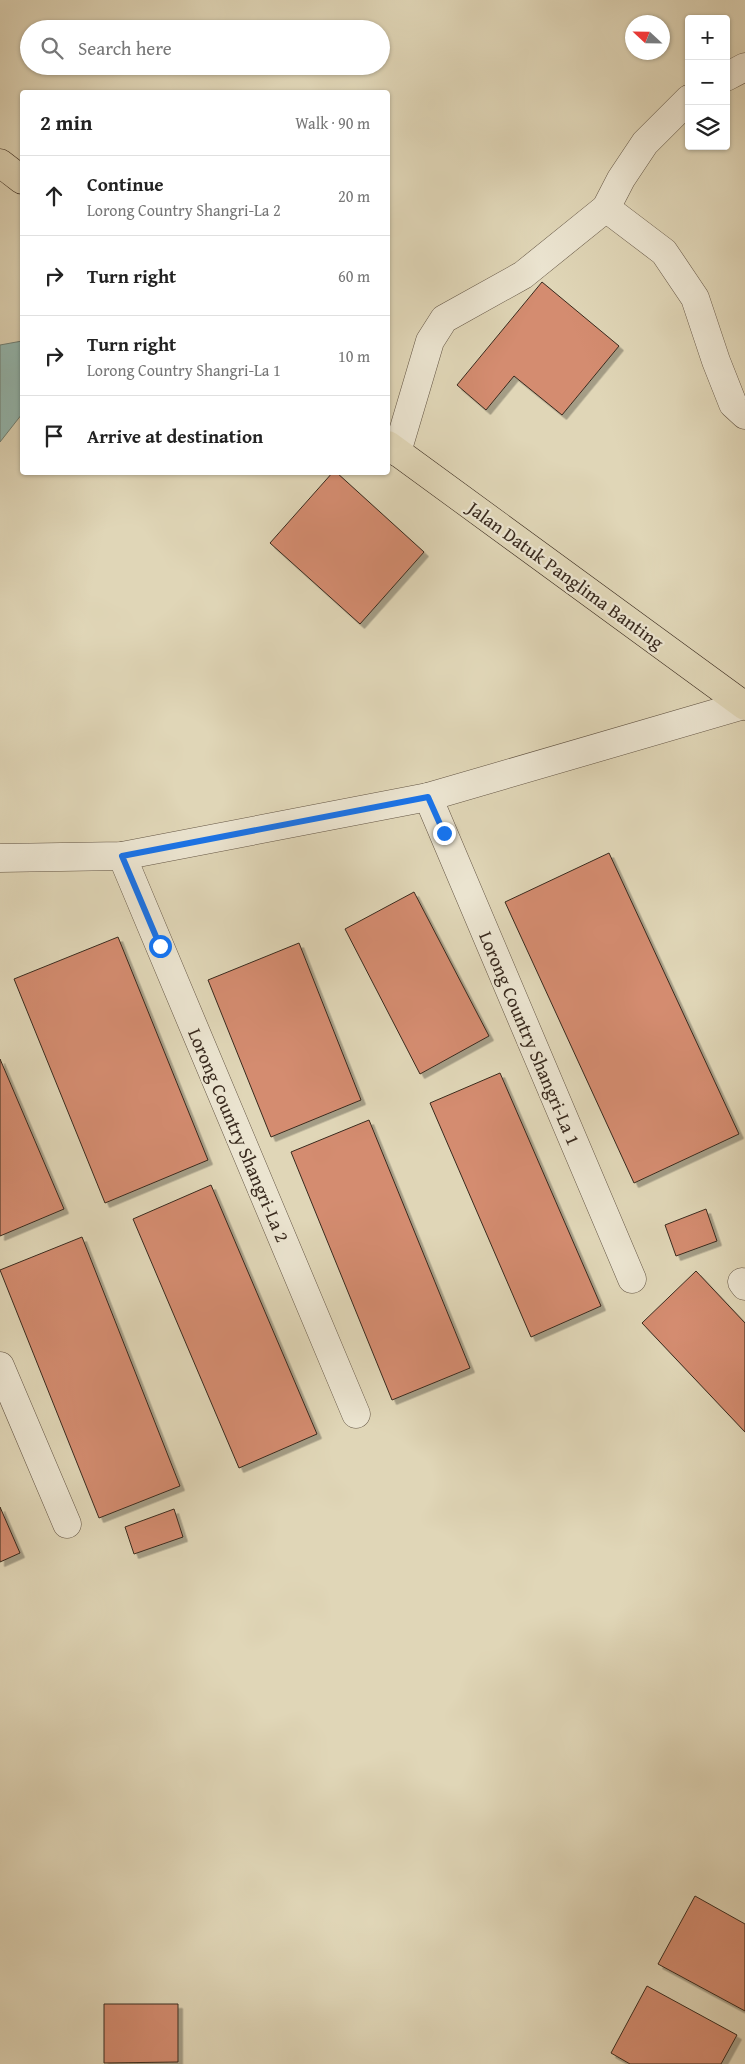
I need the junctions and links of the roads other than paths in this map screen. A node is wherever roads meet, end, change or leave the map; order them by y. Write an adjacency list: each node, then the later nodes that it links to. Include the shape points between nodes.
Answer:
1 (745, 67): 2 (street)
2 (730, 75)
3 (685, 103): 6 (street, via 645,143)
4 (0, 163): 5 (main road)
5 (20, 178)
6 (606, 208): 7 (street, via 664,252 695,298 733,404); 8 (street, via 523,275 444,319 430,341)
7 (745, 415)
8 (392, 449): 9 (main road, Jalan Datuk Panglima Banting)
9 (745, 705): 10 (street)
10 (428, 797): 11 (street); 13 (street, Lorong Country Shangri-La 1)
11 (122, 856): 12 (street); 15 (street, Lorong Country Shangri-La 2)
12 (0, 858)
13 (632, 1280)
14 (0, 1366): 16 (street)
15 (356, 1414)
16 (67, 1524)

